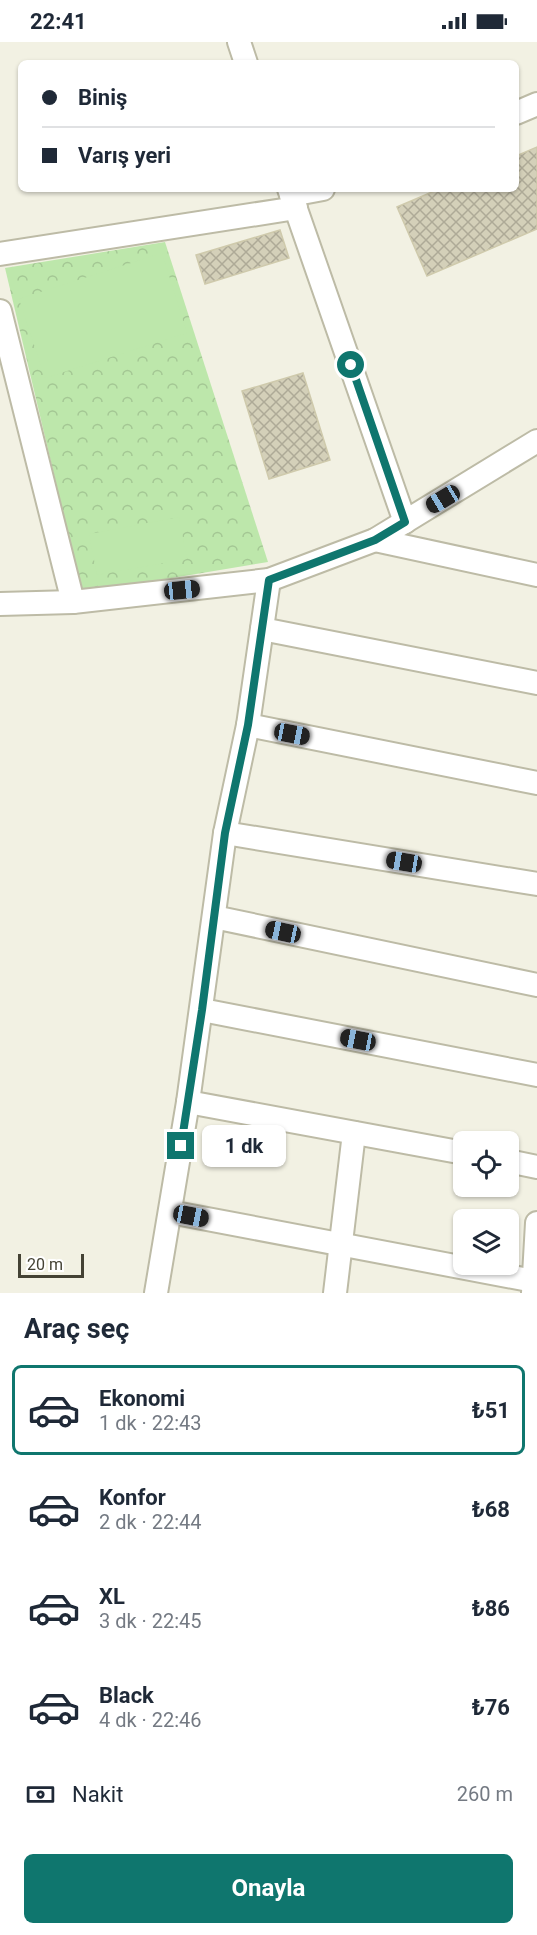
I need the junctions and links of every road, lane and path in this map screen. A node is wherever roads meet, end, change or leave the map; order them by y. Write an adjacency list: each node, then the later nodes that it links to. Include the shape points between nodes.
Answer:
1 (239, 42): 2 (street)
2 (245, 60)
3 (537, 104): 4 (street)
4 (519, 111)
5 (311, 192): 6 (street)
6 (292, 197): 7 (street); 10 (street)
7 (0, 254)
8 (0, 311): 14 (street)
9 (537, 441): 10 (street)
10 (405, 522): 11 (street)
11 (375, 540): 12 (street); 13 (street)
12 (537, 576)
13 (269, 580): 14 (street); 16 (street)
14 (73, 602): 15 (street)
15 (0, 604)
16 (262, 629): 17 (street); 18 (street)
17 (537, 684)
18 (248, 725): 19 (street); 20 (street)
19 (537, 783)
20 (225, 833): 21 (street); 22 (street)
21 (537, 884)
22 (214, 917): 23 (street); 24 (street)
23 (537, 985)
24 (202, 1010): 25 (street); 26 (street)
25 (537, 1075)
26 (188, 1102): 27 (street); 31 (street)
27 (354, 1133): 28 (street); 33 (street)
28 (453, 1151)
29 (519, 1163): 30 (street)
30 (537, 1167)
31 (170, 1212): 33 (street); 35 (street)
32 (537, 1223): 34 (street)
33 (341, 1245): 34 (street); 36 (street)
34 (534, 1287)
35 (156, 1293)
36 (335, 1293)

